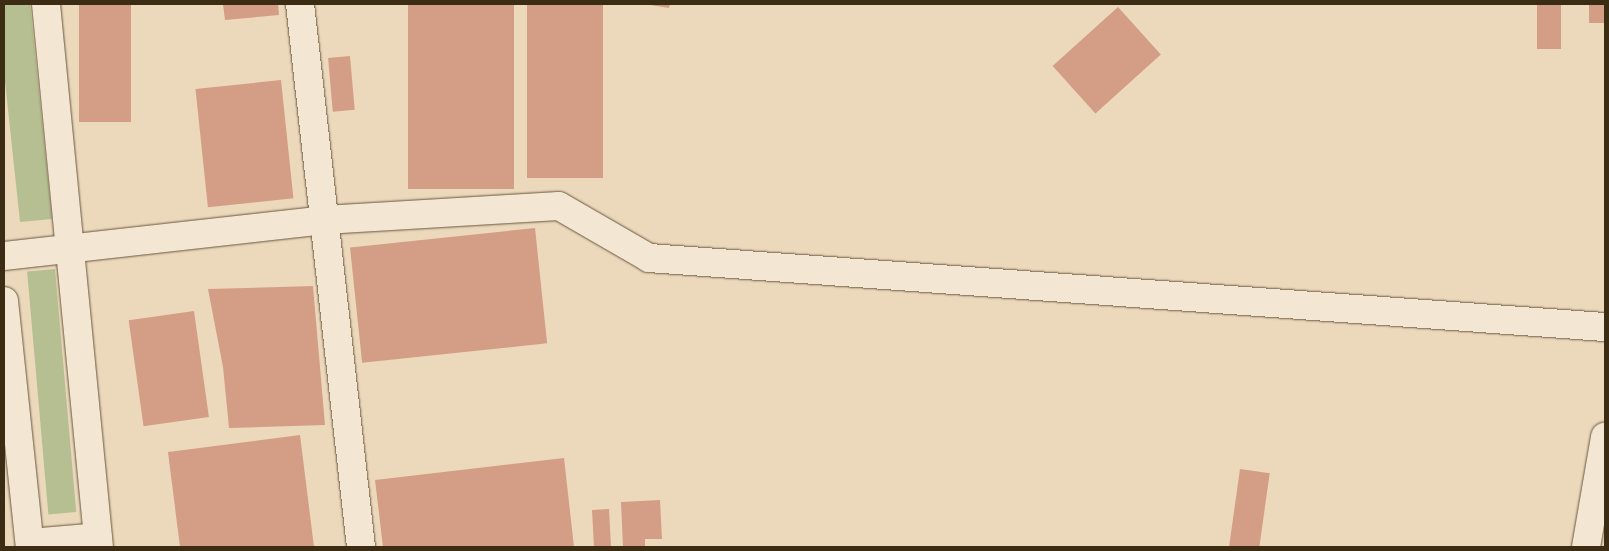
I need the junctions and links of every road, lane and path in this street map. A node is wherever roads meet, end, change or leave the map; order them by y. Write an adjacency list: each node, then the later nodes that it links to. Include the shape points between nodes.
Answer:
1 (46, 4): 4 (street)
2 (300, 4): 3 (street)
3 (324, 220): 4 (street); 7 (street, via 559,206 649,258); 12 (street)
4 (70, 247): 5 (street); 10 (street)
5 (4, 256)
6 (4, 302): 9 (street)
7 (1605, 327)
8 (1605, 437): 13 (street)
9 (11, 440): 11 (street)
10 (99, 542): 11 (street)
11 (30, 545)
12 (360, 547)
13 (1586, 547)

